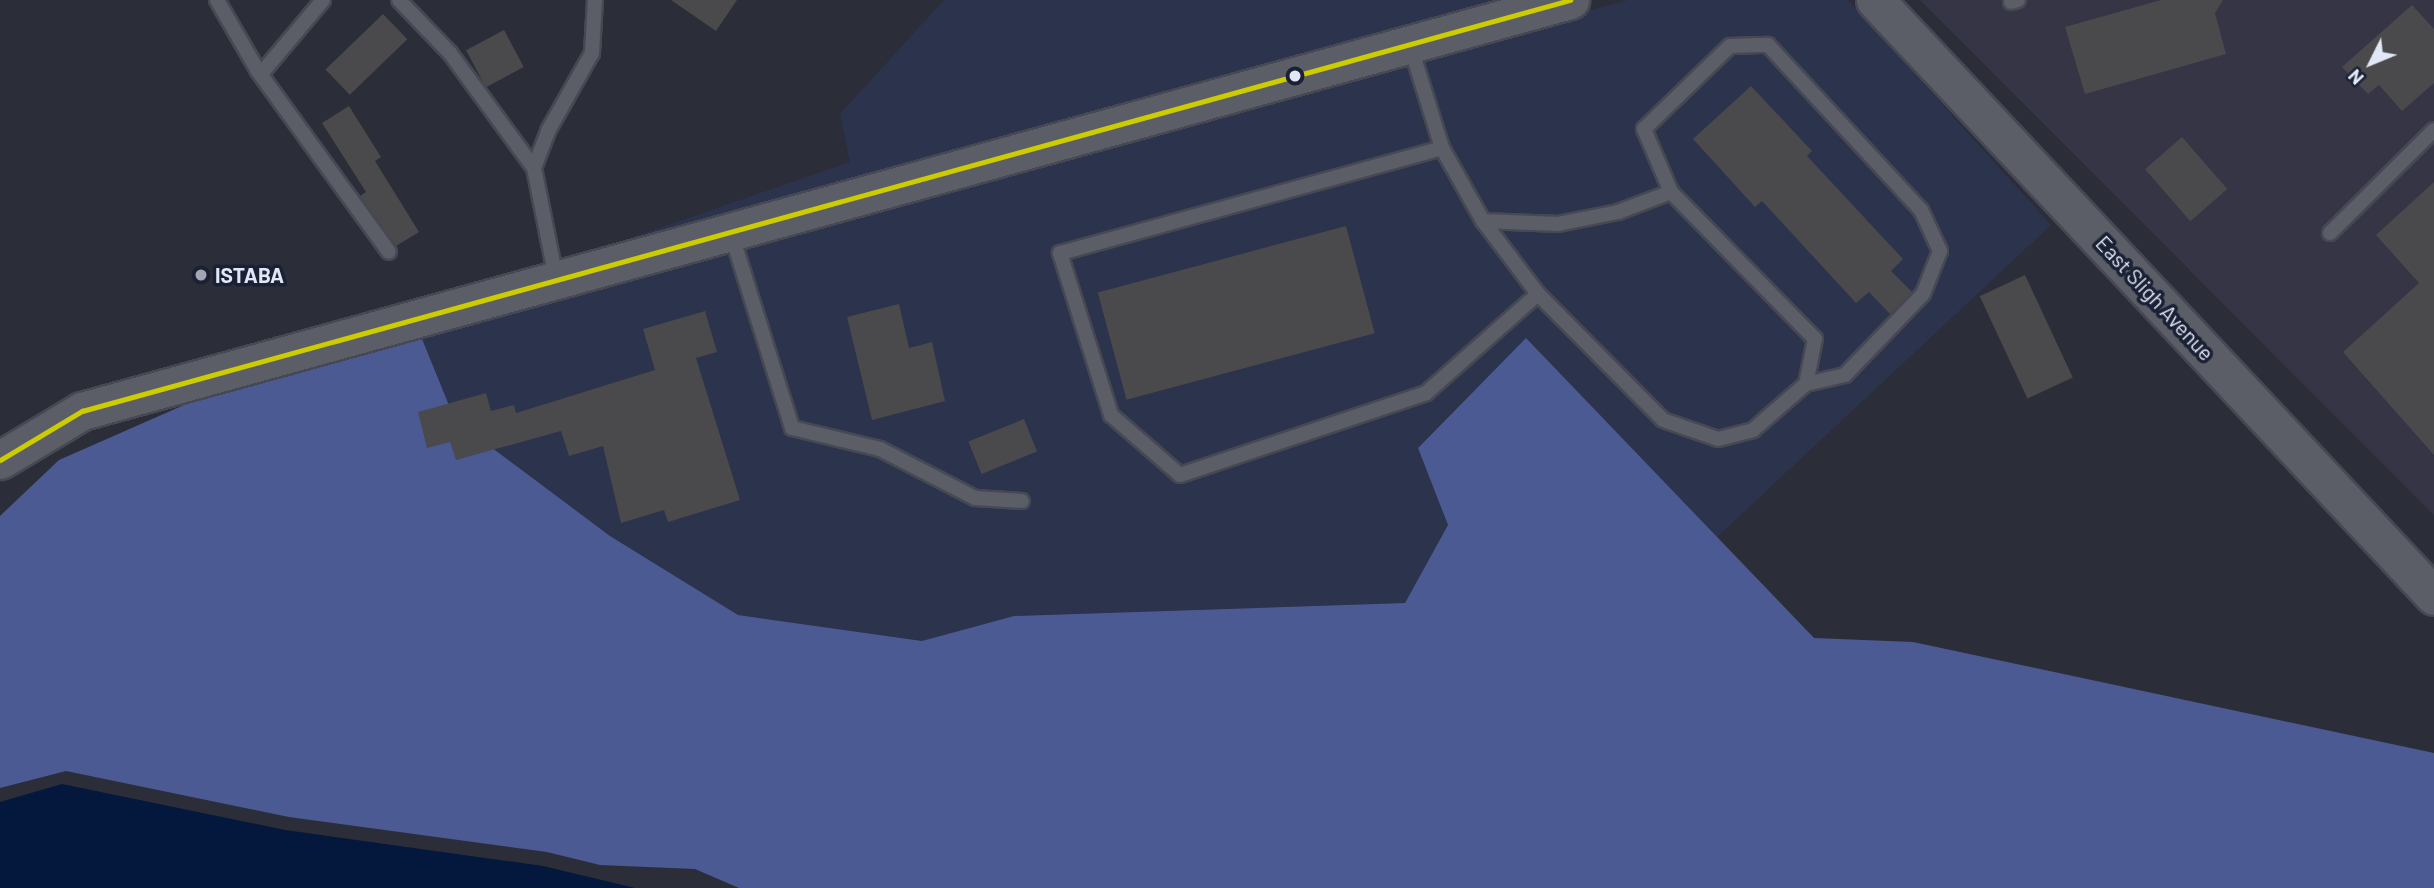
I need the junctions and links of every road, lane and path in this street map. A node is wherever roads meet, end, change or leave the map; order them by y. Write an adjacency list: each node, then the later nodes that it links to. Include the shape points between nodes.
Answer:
1 (217, 0): 8 (lane)
2 (323, 0): 8 (lane, via 265,69)
3 (399, 0): 11 (lane, via 450,53)
4 (595, 0): 11 (lane, via 592,53 548,131)
5 (1570, 0): 7 (street)
6 (1875, 0): 22 (street, East Sligh Avenue)
7 (1410, 44): 10 (lane); 14 (street)
8 (258, 71): 16 (lane)
9 (2434, 130): 15 (lane)
10 (1442, 148): 13 (lane); 18 (lane, via 1060,253 1111,415 1180,475 1426,393)
11 (534, 168): 17 (lane)
12 (1671, 192): 13 (lane, via 1618,212 1558,224); 19 (lane, via 1815,339); 19 (lane, via 1644,129 1730,46 1768,45 1921,210 1940,251 1923,294 1845,375)
13 (1483, 221): 18 (lane)
14 (731, 231): 17 (street); 21 (lane, via 792,428 880,449 975,498)
15 (2330, 233)
16 (389, 252)
17 (557, 279): 20 (street, via 82,411)
18 (1538, 294): 19 (lane, via 1663,420 1718,439 1753,430)
19 (1805, 384)
20 (0, 460)
21 (1022, 501)
22 (2434, 596)

